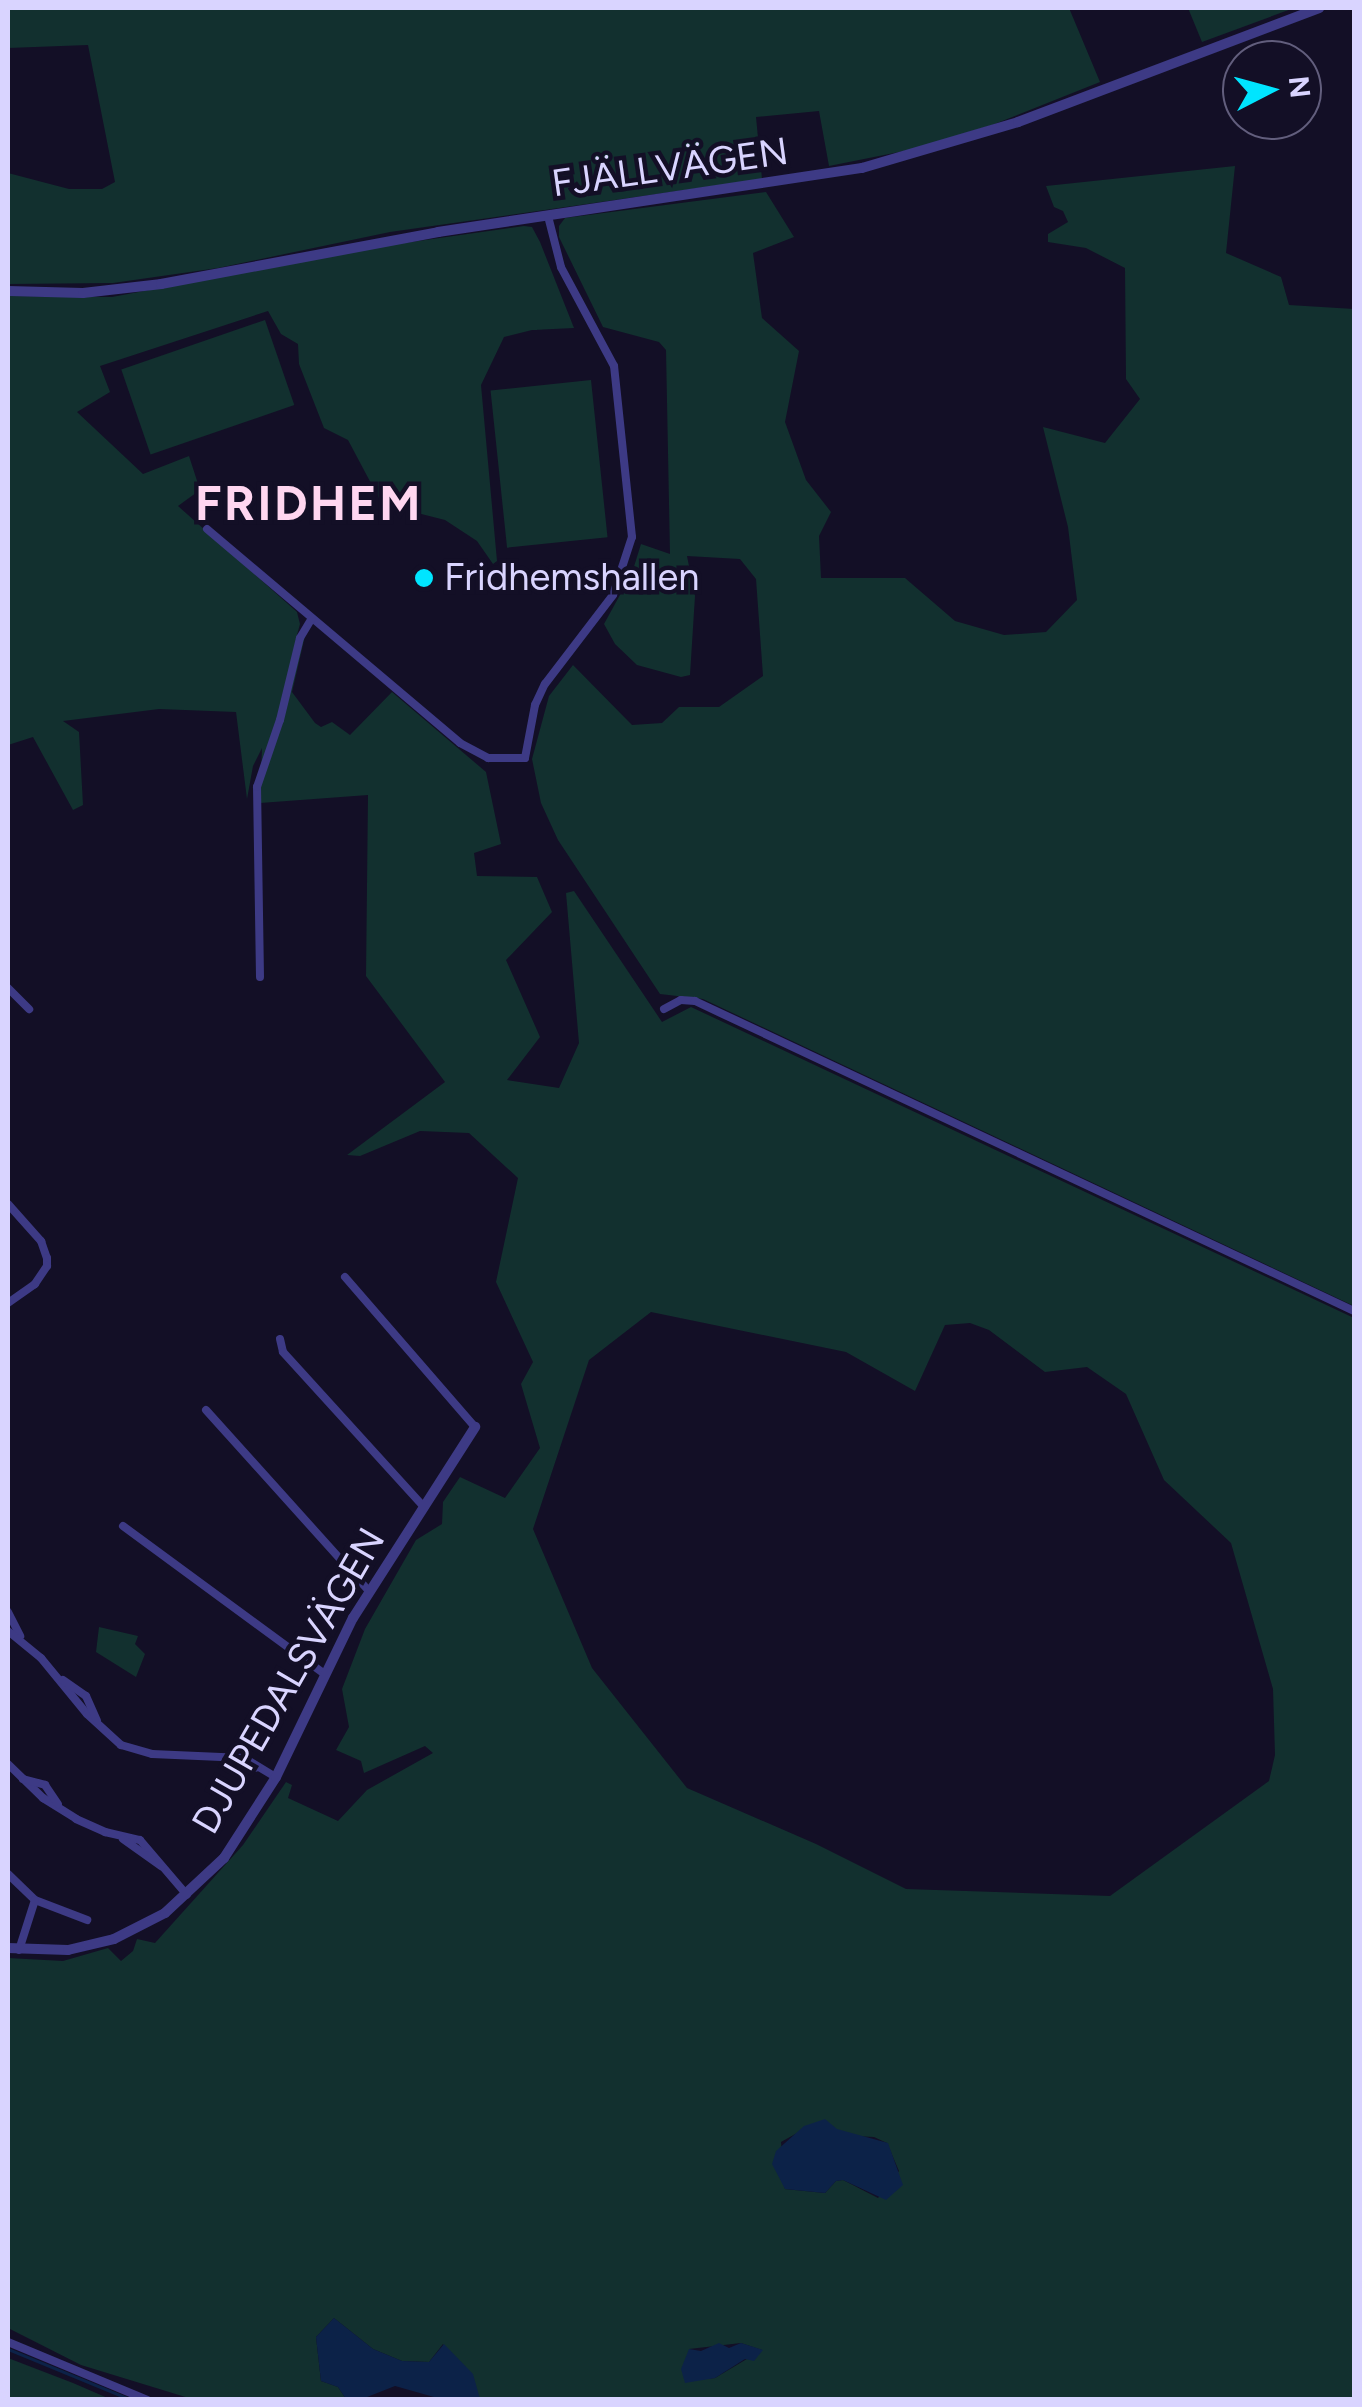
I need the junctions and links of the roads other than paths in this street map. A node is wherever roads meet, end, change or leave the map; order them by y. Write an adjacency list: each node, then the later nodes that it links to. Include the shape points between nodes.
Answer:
1 (1319, 8): 2 (street, FJÄLLVÄGEN, via 909,157)
2 (548, 216): 3 (street, FJÄLLVÄGEN, via 161,284 82,293); 5 (street, via 562,267 614,366 632,536 613,595 534,705 526,758 476,754)
3 (8, 291)
4 (207, 529): 5 (street)
5 (312, 618): 6 (street, via 300,638 256,787)
6 (260, 977)
7 (8, 988): 8 (street)
8 (30, 1009)
9 (664, 1009): 13 (street, via 695,1001)
10 (8, 1204): 12 (street, via 47,1258 35,1284)
11 (345, 1277): 16 (street)
12 (8, 1303)
13 (1354, 1311)
14 (280, 1339): 17 (street, via 283,1352)
15 (206, 1410): 19 (street)
16 (475, 1428): 17 (street, DJUPEDALSVÄGEN)
17 (424, 1508): 19 (street, DJUPEDALSVÄGEN)
18 (123, 1526): 23 (street)
19 (369, 1591): 23 (street, DJUPEDALSVÄGEN)
20 (8, 1612): 22 (street)
21 (8, 1631): 22 (street)
22 (22, 1640): 25 (street, via 131,1750 226,1759)
23 (323, 1673): 25 (street, DJUPEDALSVÄGEN)
24 (8, 1764): 27 (street, via 60,1806 164,1868)
25 (276, 1777): 27 (street, DJUPEDALSVÄGEN, via 239,1839)
26 (8, 1874): 28 (street)
27 (187, 1895): 30 (street, DJUPEDALSVÄGEN, via 114,1939 68,1950)
28 (35, 1900): 29 (street); 30 (street)
29 (87, 1920)
30 (13, 1949)
31 (8, 2342): 32 (street)
32 (147, 2400)

